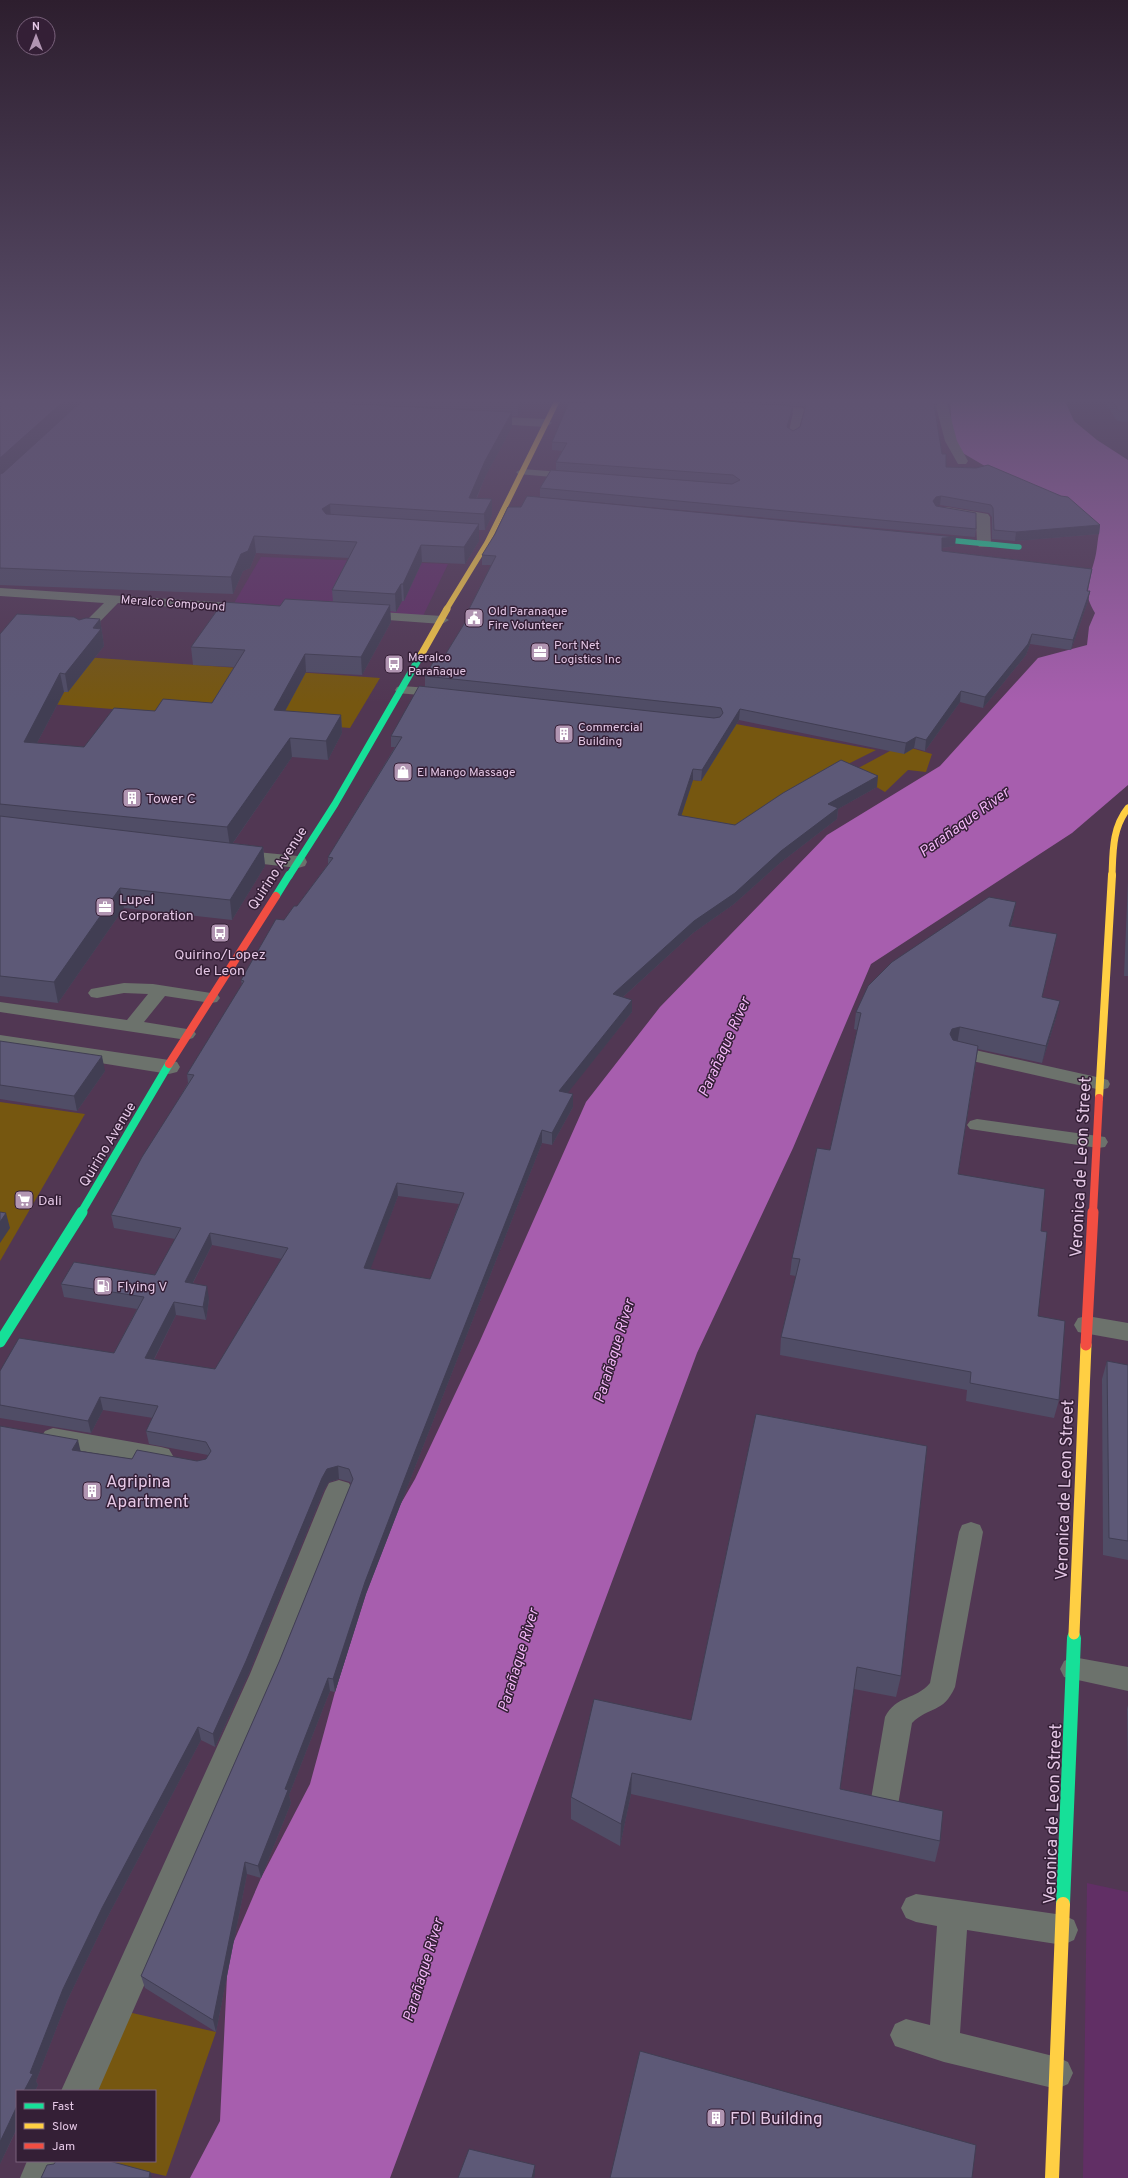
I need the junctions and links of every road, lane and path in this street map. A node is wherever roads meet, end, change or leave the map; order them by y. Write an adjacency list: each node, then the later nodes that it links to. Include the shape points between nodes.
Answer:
1 (508, 501): 4 (main road, Quirino Avenue)
2 (940, 510): 6 (street, via 983,517)
3 (478, 535): 4 (lane)
4 (491, 536): 12 (main road, Quirino Avenue)
5 (914, 537): 6 (main road)
6 (984, 544): 7 (main road)
7 (1019, 547)
8 (0, 592): 9 (lane, Meralco Compound)
9 (114, 600): 10 (lane, Meralco Compound); 13 (lane)
10 (258, 609)
11 (354, 615): 12 (lane)
12 (442, 620): 14 (main road, Quirino Avenue)
13 (82, 632)
14 (402, 690): 15 (lane); 18 (main road, Quirino Avenue, via 336,804)
15 (460, 695)
16 (1128, 808): 30 (main road, Veronica de Leon Street, via 1114,835)
17 (214, 854): 18 (street)
18 (298, 862): 21 (main road, Quirino Avenue)
19 (159, 992): 20 (lane, via 116,987); 21 (lane); 25 (lane)
20 (97, 993)
21 (211, 998): 26 (main road, Quirino Avenue)
22 (69, 1004): 24 (lane)
23 (0, 1007): 24 (lane)
24 (40, 1013): 25 (lane)
25 (131, 1026): 26 (lane)
26 (187, 1034): 29 (main road, Quirino Avenue)
27 (0, 1041): 29 (street)
28 (957, 1052): 30 (lane)
29 (169, 1067): 35 (main road, Quirino Avenue, via 62,1246)
30 (1101, 1084): 32 (main road, Veronica de Leon Street)
31 (977, 1125): 32 (lane)
32 (1098, 1142): 33 (main road, Veronica de Leon Street)
33 (1087, 1325): 34 (street); 40 (main road, Veronica de Leon Street)
34 (1128, 1332)
35 (0, 1342)
36 (31, 1434): 37 (lane)
37 (184, 1460)
38 (338, 1491): 49 (street, via 265,1674)
39 (971, 1532): 42 (lane, via 942,1687 933,1699 904,1711 899,1717)
40 (1073, 1669): 41 (lane); 45 (main road, Veronica de Leon Street)
41 (1128, 1679)
42 (884, 1805)
43 (916, 1908): 44 (lane)
44 (953, 1914): 45 (lane); 47 (lane)
45 (1063, 1930): 48 (main road, Veronica de Leon Street)
46 (906, 2035): 47 (lane)
47 (944, 2046): 48 (lane)
48 (1057, 2073): 52 (main road, Veronica de Leon Street)
49 (79, 2090)
50 (47, 2162): 51 (street)
51 (39, 2178)
52 (1052, 2178)

